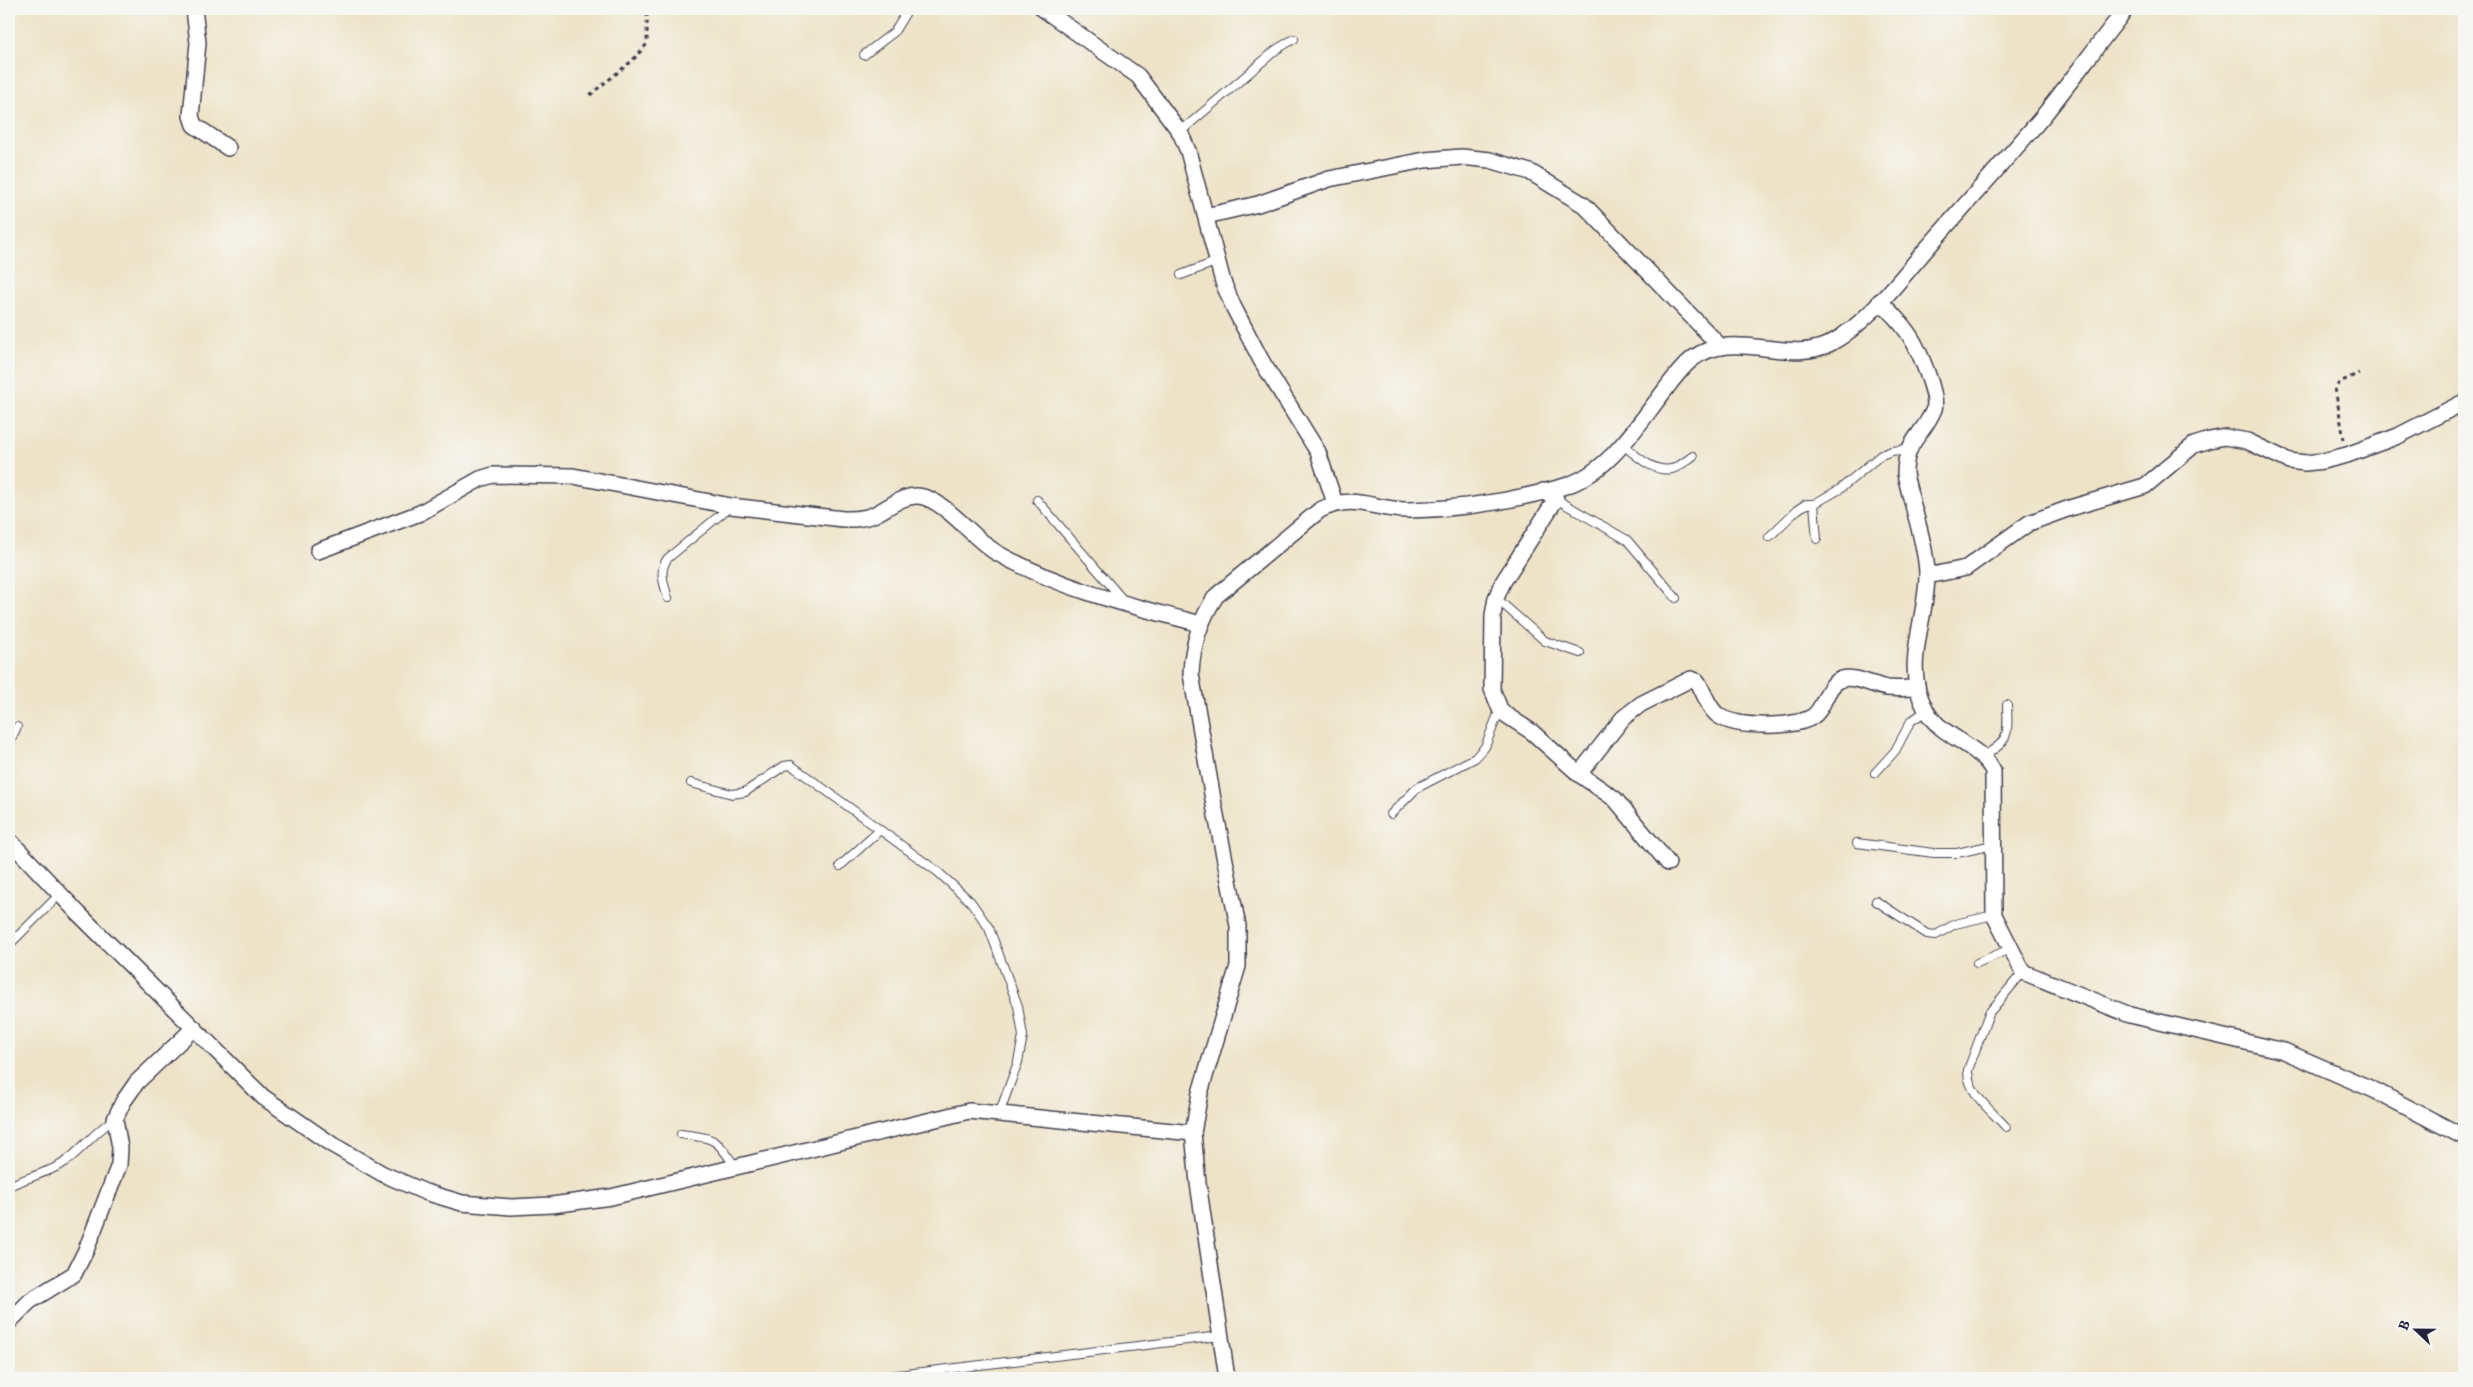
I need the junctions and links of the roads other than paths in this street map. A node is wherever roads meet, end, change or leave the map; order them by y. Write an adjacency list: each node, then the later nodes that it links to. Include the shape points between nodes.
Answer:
1 (194, 9): 8 (street, via 198,43 191,116 194,125)
2 (908, 9): 6 (lane, via 894,32)
3 (1043, 9): 7 (street, via 1138,76)
4 (2126, 9): 12 (street, via 2044,114)
5 (1294, 39): 7 (lane, via 1277,49)
6 (864, 55)
7 (1180, 132): 9 (street)
8 (228, 148)
9 (1206, 216): 10 (street); 13 (street, via 1258,204 1329,179 1409,163 1461,157 1490,160 1530,172 1584,204)
10 (1218, 261): 11 (lane); 21 (street, via 1233,306 1261,360 1318,452)
11 (1181, 275)
12 (1880, 300): 13 (street, via 1855,326 1831,343 1812,351 1738,345); 16 (street, via 1911,337 1935,396 1934,410)
13 (1721, 347): 15 (street, via 1706,350 1682,368)
14 (2463, 405): 27 (street, via 2346,456 2305,463 2289,461 2247,441 2225,437 2210,440 2194,446 2145,486 2029,523 1966,568)
15 (1623, 444): 17 (lane, via 1646,463 1660,468 1673,469); 18 (street, via 1579,479 1563,487)
16 (1908, 449): 22 (lane, via 1881,455 1840,489); 27 (street, via 1905,474)
17 (1693, 456)
18 (1543, 491): 19 (street); 21 (street, via 1483,504 1434,509 1405,510 1352,500)
19 (1556, 499): 29 (street); 30 (lane, via 1627,540)
20 (1037, 500): 31 (lane)
21 (1335, 503): 32 (street, via 1320,510 1216,596)
22 (1814, 504): 24 (lane, via 1806,504 1797,510); 25 (lane)
23 (731, 506): 26 (street, via 573,476 494,475 480,479 420,513); 28 (lane, via 663,564); 31 (street, via 857,519 909,497 919,496 942,507 997,553 1079,591)
24 (1769, 537)
25 (1817, 539)
26 (318, 551)
27 (1927, 576): 34 (street, via 1914,660)
28 (668, 598)
29 (1496, 598): 33 (lane, via 1545,641); 36 (street, via 1492,690)
30 (1676, 598)
31 (1127, 605): 32 (street)
32 (1201, 624): 62 (street, via 1192,655 1191,674 1238,926 1238,966 1200,1093)
33 (1580, 653)
34 (1917, 688): 37 (street); 42 (street, via 1889,688 1844,678 1835,683 1812,717 1794,724 1759,724 1736,722 1719,716 1712,710 1696,681 1691,679 1642,704 1623,718)
35 (2007, 705): 40 (lane, via 2008,732 2004,742)
36 (1500, 709): 42 (street, via 1512,721 1532,732); 44 (lane, via 1485,747 1475,758 1417,788)
37 (1926, 711): 40 (street, via 1948,733); 41 (lane, via 1911,721 1895,750)
38 (17, 727): 39 (lane)
39 (9, 743)
40 (1983, 756): 48 (street, via 1993,770)
41 (1875, 773)
42 (1579, 774): 49 (street, via 1615,799)
43 (691, 783): 45 (lane, via 732,794 745,792 784,766 791,765)
44 (1391, 814)
45 (880, 831): 50 (lane); 59 (lane, via 938,872 971,902 989,928 1018,1006 1023,1036 1018,1062)
46 (9, 840): 51 (street)
47 (1857, 843): 48 (lane, via 1949,853)
48 (1993, 844): 53 (street)
49 (1668, 863)
50 (840, 866)
51 (60, 894): 54 (lane); 58 (street)
52 (1876, 901): 53 (lane, via 1927,934 1936,935 1956,924)
53 (1994, 915): 55 (street)
54 (9, 946)
55 (2010, 948): 56 (lane); 57 (street)
56 (1977, 963)
57 (2023, 972): 61 (lane, via 1989,1012 1968,1070 1972,1089); 64 (street, via 2130,1015 2284,1051 2374,1090)
58 (194, 1028): 60 (street, via 137,1082); 65 (street, via 263,1097 331,1144 383,1174 462,1203 511,1207 552,1205 611,1197)
59 (999, 1114): 62 (street); 65 (street, via 969,1111)
60 (115, 1119): 66 (lane, via 99,1128 84,1148 60,1166); 67 (street, via 119,1165 74,1274 30,1301)
61 (2006, 1127)
62 (1193, 1133): 68 (street)
63 (681, 1134): 65 (lane, via 712,1138)
64 (2464, 1137)
65 (735, 1167)
66 (11, 1185)
67 (9, 1322)
68 (1220, 1336): 69 (lane); 70 (street)
69 (873, 1378)
70 (1227, 1378)

